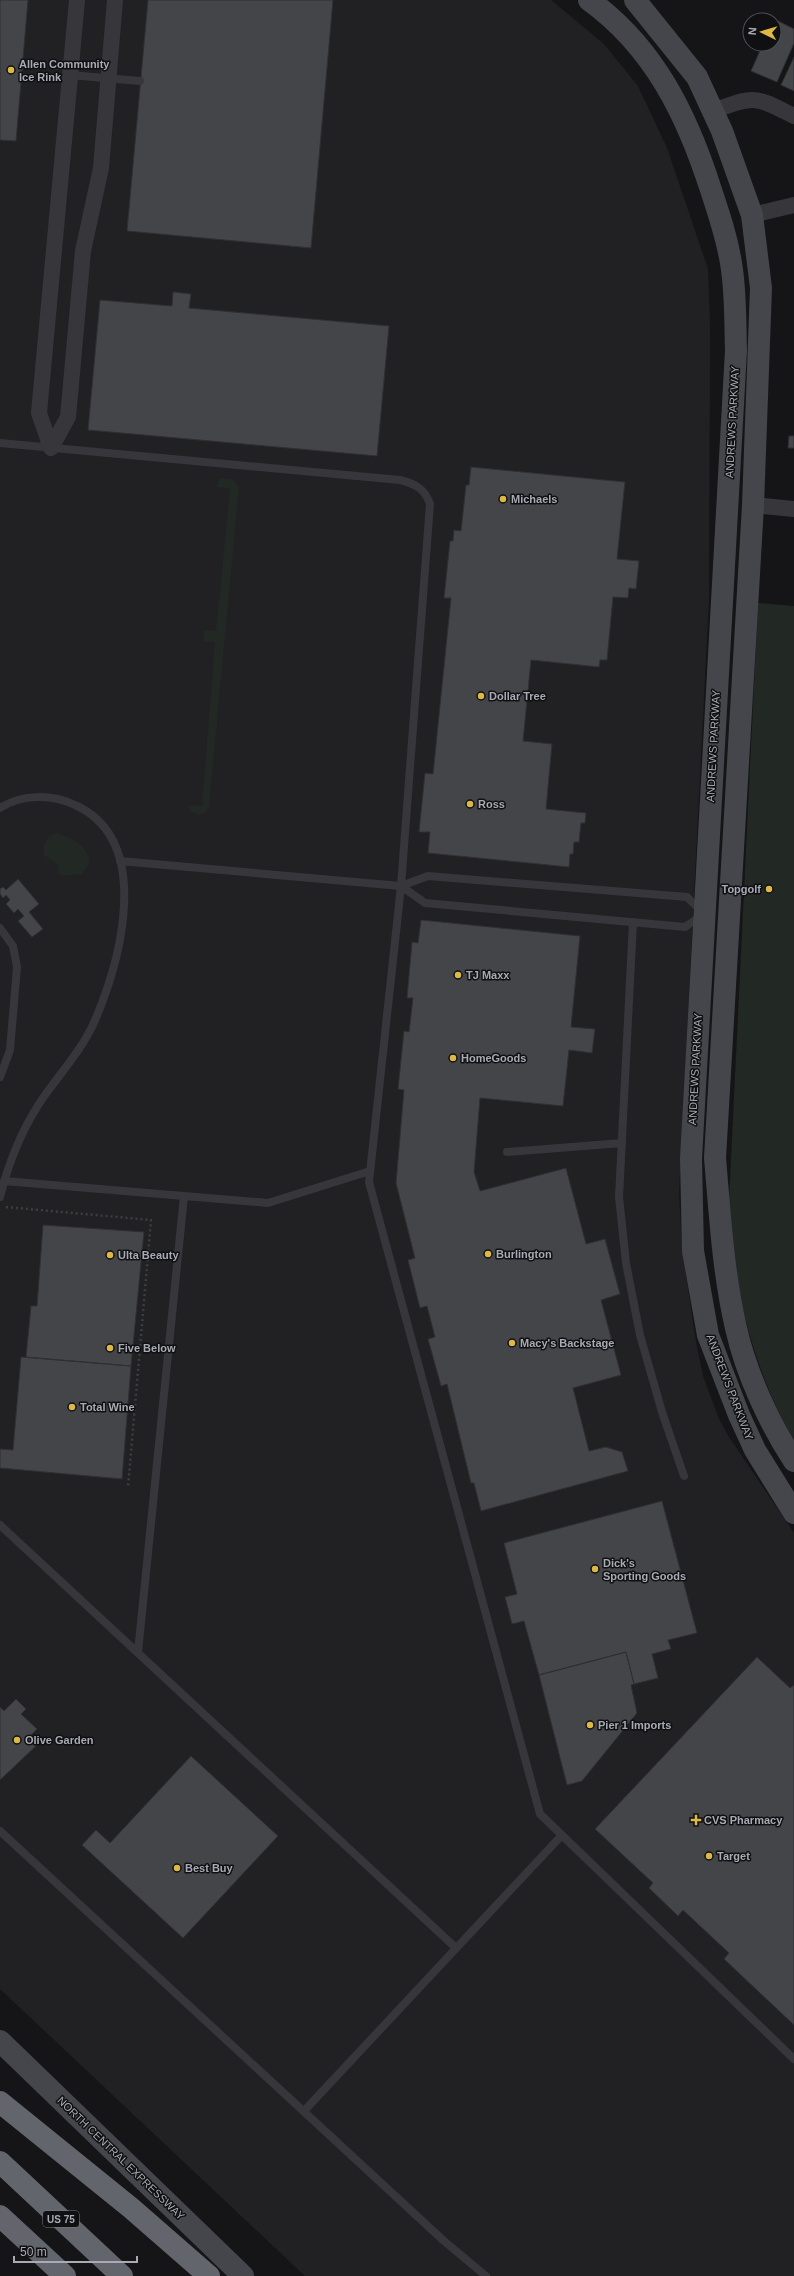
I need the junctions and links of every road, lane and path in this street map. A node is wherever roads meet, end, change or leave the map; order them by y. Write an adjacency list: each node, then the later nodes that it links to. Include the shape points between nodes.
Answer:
1 (77, 0): 5 (street)
2 (115, 0): 6 (street)
3 (589, 0): 12 (street, ANDREWS PARKWAY, via 642,48 670,90 699,151)
4 (635, 0): 8 (street, via 696,76)
5 (70, 75): 6 (lane); 14 (street, via 39,413)
6 (108, 78): 7 (lane); 14 (street, via 101,168 83,251 68,417)
7 (140, 81)
8 (713, 111): 9 (street, via 753,98); 11 (street)
9 (794, 116)
10 (794, 205): 11 (street)
11 (752, 215): 12 (street); 15 (street, via 761,288)
12 (722, 223): 20 (street, ANDREWS PARKWAY, via 732,270 736,350)
13 (0, 443): 14 (lane)
14 (51, 448): 19 (lane, via 400,480 412,483 427,495 430,504)
15 (754, 505): 16 (street); 21 (street)
16 (794, 510)
17 (0, 808): 18 (lane, via 19,800 38,797 68,802 80,807 97,820 112,840)
18 (120, 861): 19 (lane); 28 (lane, via 125,890 122,926 115,963 96,1019 75,1056 30,1118 12,1156)
19 (401, 886): 20 (lane, via 428,876 687,897); 22 (lane, via 425,903); 27 (lane)
20 (704, 914): 21 (street); 22 (lane, via 685,927); 33 (street, ANDREWS PARKWAY, via 691,1158 693,1251 708,1335)
21 (730, 917): 32 (street, via 715,1158 722,1247 736,1328 760,1397)
22 (633, 922): 25 (lane)
23 (0, 928): 24 (lane, via 13,946 17,967 10,1050)
24 (0, 1077)
25 (622, 1143): 26 (lane); 35 (lane, via 619,1197 632,1296 650,1374)
26 (507, 1152)
27 (370, 1171): 29 (lane, via 268,1203); 41 (lane, via 369,1182 540,1814)
28 (4, 1181): 29 (lane); 30 (lane)
29 (184, 1196): 39 (lane)
30 (0, 1197)
31 (0, 1206): 36 (path, via 152,1220)
32 (779, 1438): 33 (street); 34 (street)
33 (755, 1450): 37 (street, ANDREWS PARKWAY)
34 (794, 1461)
35 (684, 1476)
36 (128, 1487)
37 (794, 1513)
38 (0, 1525): 39 (lane)
39 (138, 1652): 42 (lane)
40 (0, 1831): 46 (lane)
41 (562, 1835): 42 (lane); 44 (lane)
42 (456, 1948): 46 (lane)
43 (0, 2041): 52 (street, NORTH CENTRAL EXPRESSWAY)
44 (794, 2059)
45 (0, 2102): 51 (highway)
46 (304, 2111): 53 (lane)
47 (0, 2162): 50 (highway, US 75)
48 (0, 2216): 49 (highway)
49 (65, 2276)
50 (122, 2276)
51 (209, 2276)
52 (243, 2276)
53 (486, 2276)

